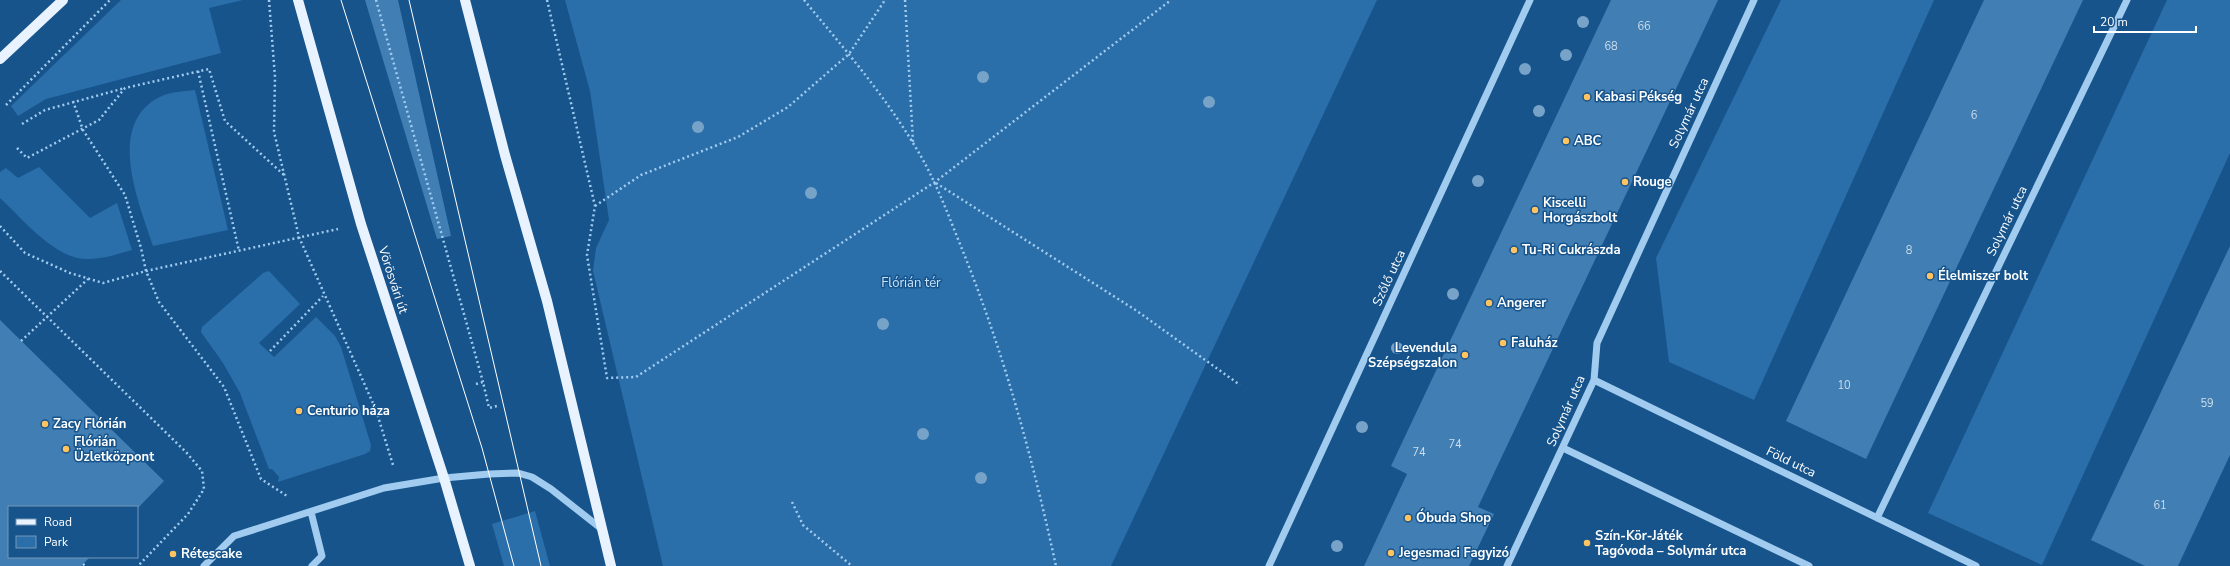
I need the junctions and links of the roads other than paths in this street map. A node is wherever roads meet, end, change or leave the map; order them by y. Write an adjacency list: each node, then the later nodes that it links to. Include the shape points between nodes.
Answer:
1 (63, 0): 7 (main road)
2 (298, 0): 10 (main road, Vörösvári út, via 361,224)
3 (465, 0): 13 (main road, via 505,155 547,301)
4 (1530, 0): 18 (street, Szőlő utca)
5 (1754, 0): 8 (street, Solymár utca, via 1597,343)
6 (2127, 0): 12 (street, Solymár utca)
7 (0, 59)
8 (1594, 380): 9 (street, Solymár utca); 12 (street, Föld utca)
9 (1563, 448): 19 (street, Solymár utca); 20 (street)
10 (444, 478): 11 (street, via 399,484); 13 (street, via 518,473 532,477); 16 (main road, Vörösvári út)
11 (311, 512): 14 (street, via 234,536); 15 (street, via 322,556)
12 (1877, 518): 21 (street, Föld utca)
13 (603, 530): 17 (main road)
14 (204, 566)
15 (312, 566)
16 (470, 566)
17 (611, 566)
18 (1269, 566)
19 (1508, 566)
20 (1809, 566)
21 (1976, 566)

